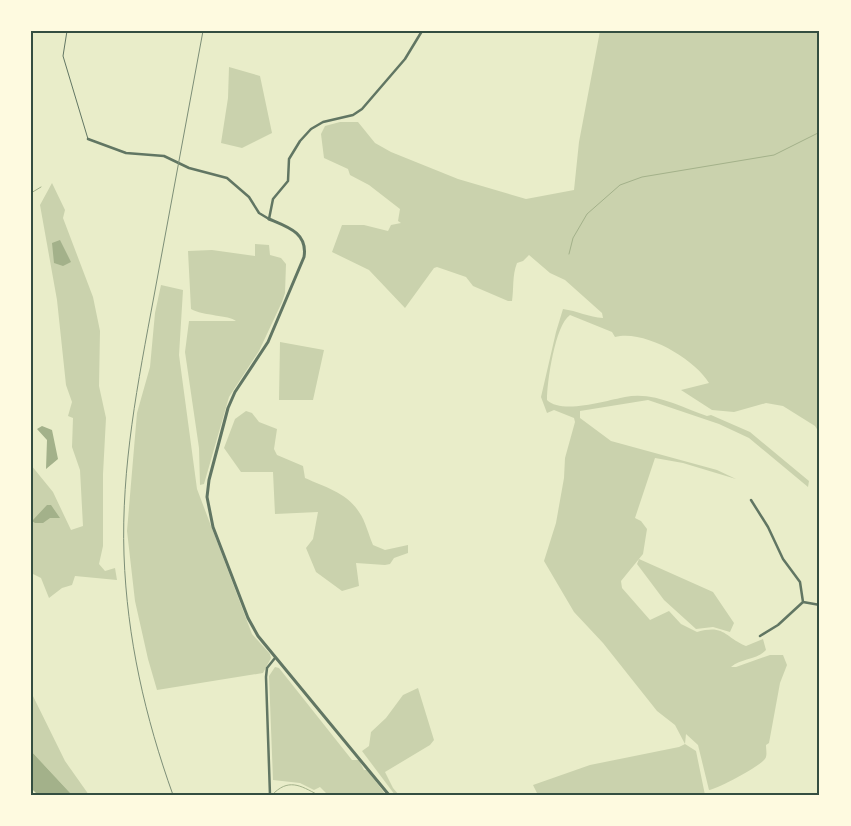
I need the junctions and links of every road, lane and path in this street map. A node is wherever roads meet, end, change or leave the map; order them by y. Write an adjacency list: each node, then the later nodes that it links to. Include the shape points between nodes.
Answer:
1 (67, 31): 3 (lane, via 63,56)
2 (422, 31): 4 (street, via 405,59 362,109 353,115 323,122 300,141 289,159 288,181 273,199)
3 (88, 140): 4 (street, via 126,153 164,156 188,168 227,178 248,197 259,213)
4 (269, 219): 9 (street, via 301,236 305,243 304,257 268,342 228,408 207,496 213,527 248,618)
5 (750, 500): 6 (street, via 800,582)
6 (803, 602): 7 (street); 8 (street, via 778,625)
7 (820, 605)
8 (760, 636)
9 (274, 658): 10 (street, via 267,668 266,677); 11 (street)
10 (270, 795)
11 (389, 795)

